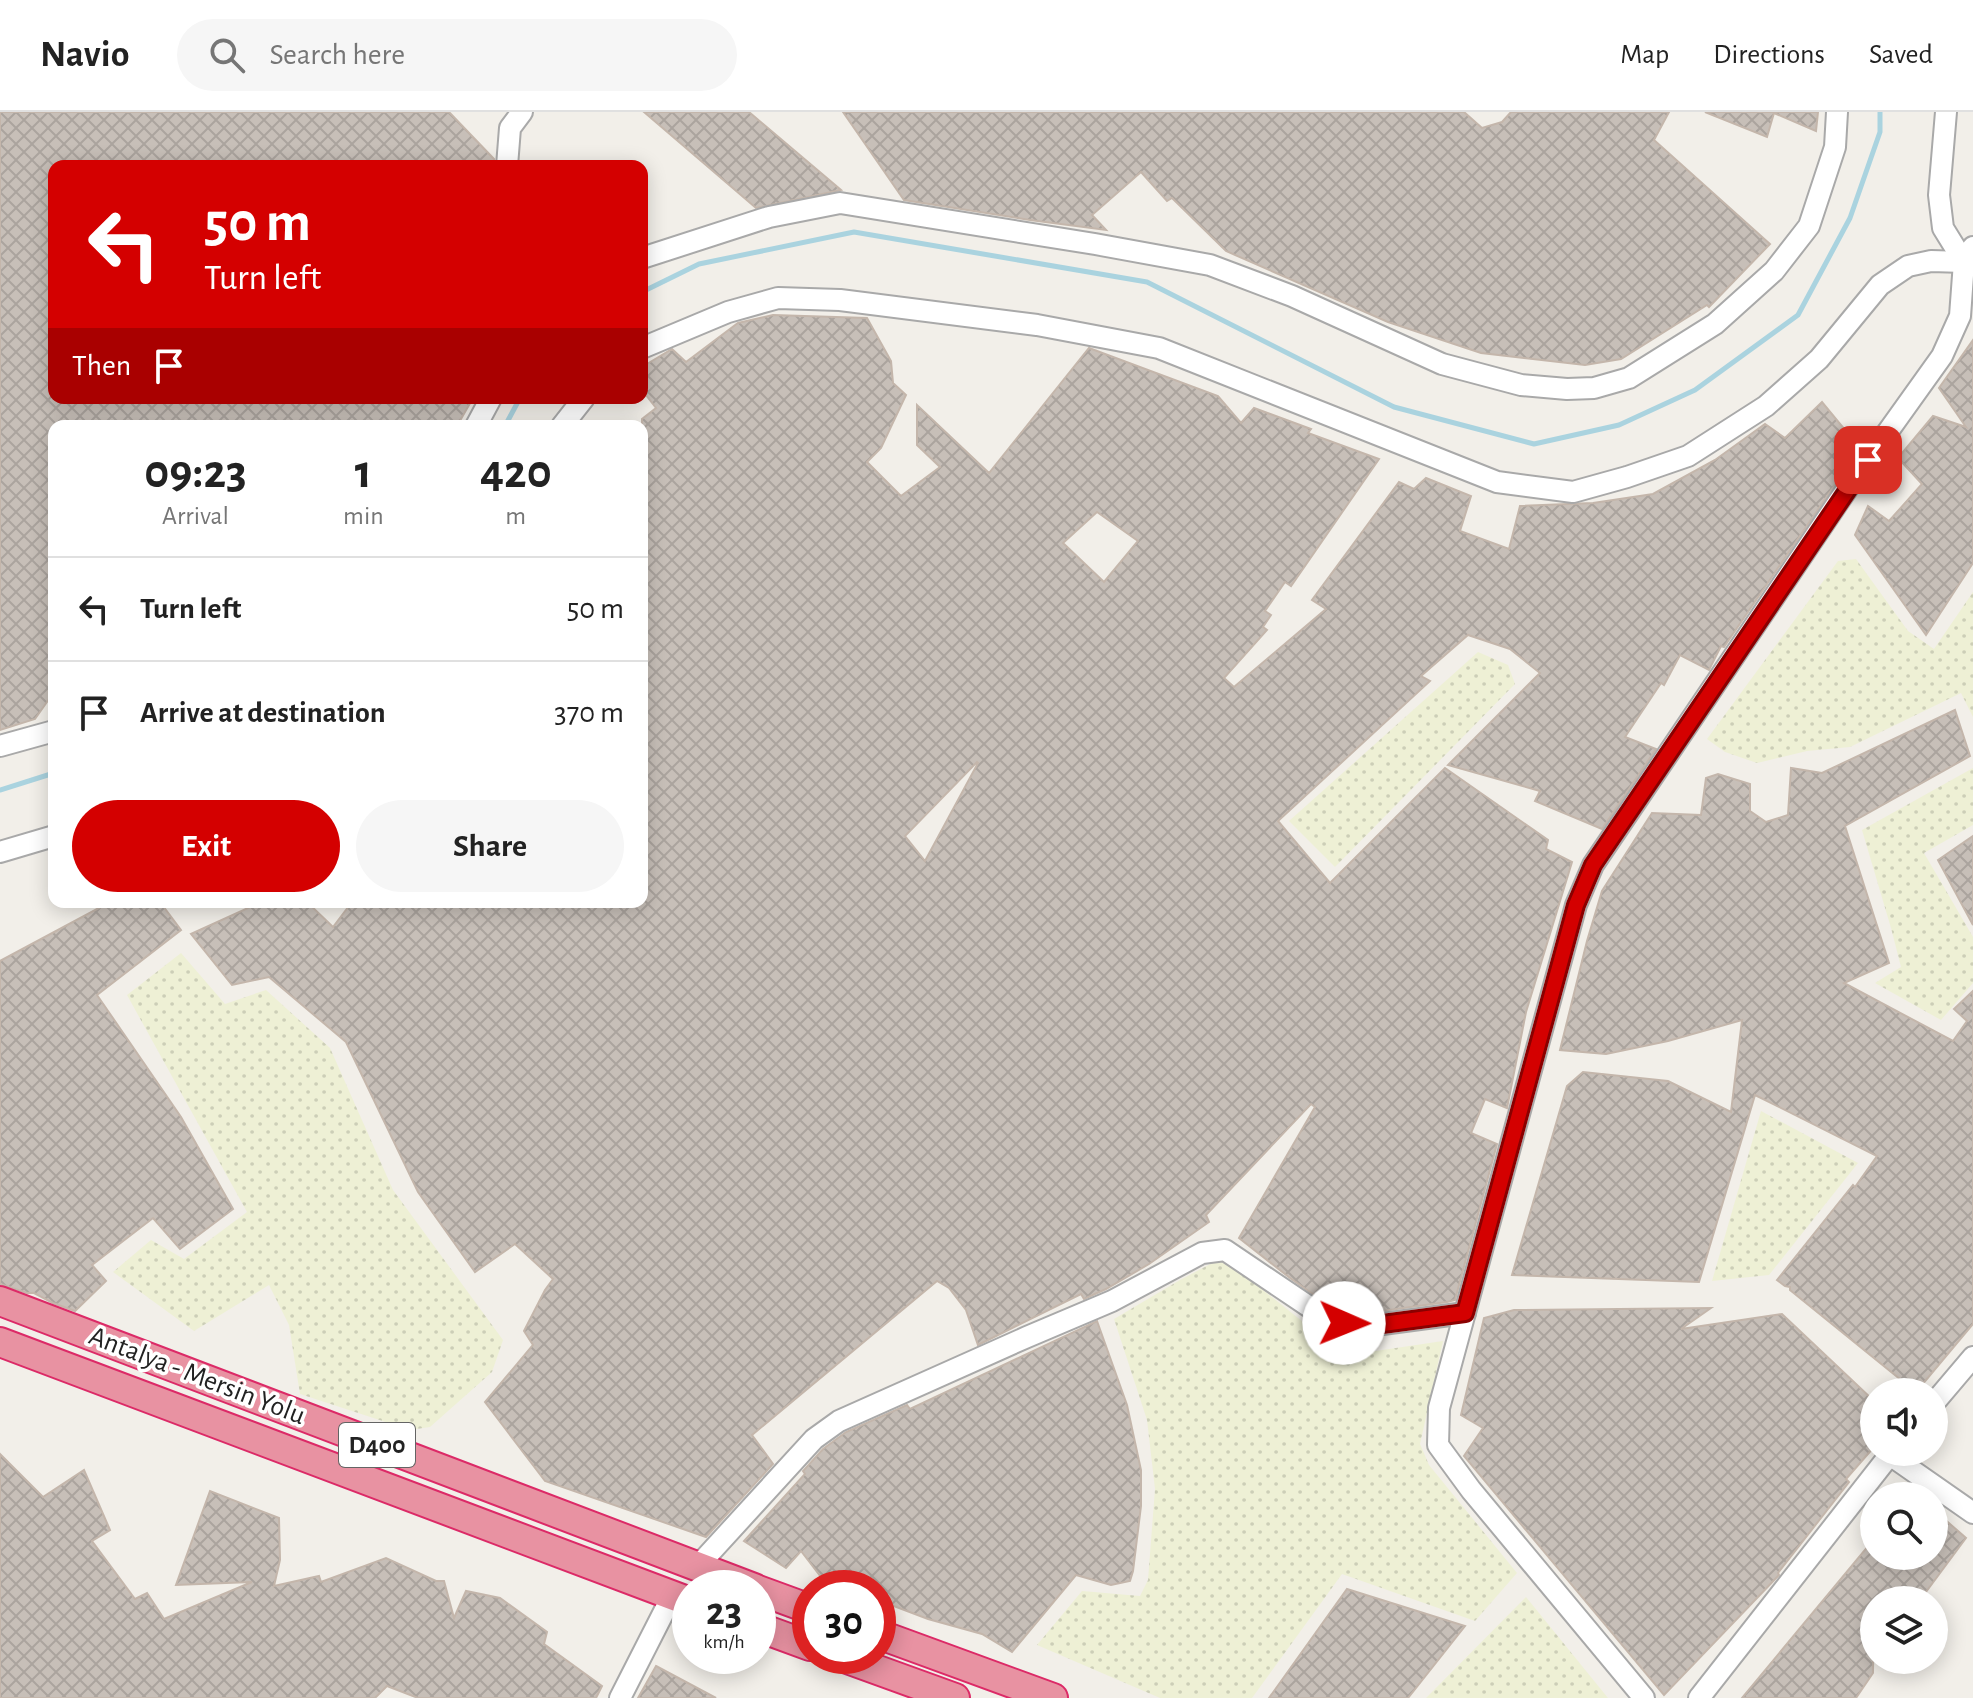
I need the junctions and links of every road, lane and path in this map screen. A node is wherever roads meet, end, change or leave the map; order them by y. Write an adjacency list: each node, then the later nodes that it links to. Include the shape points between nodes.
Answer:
1 (522, 112): 4 (street, via 510,128)
2 (1837, 112): 6 (street, via 1835,147 1809,226 1774,271 1715,324 1629,378 1594,388 1521,385 1442,364 1210,265 840,203 769,217)
3 (1946, 112): 5 (street, via 1939,195 1943,228)
4 (507, 160)
5 (1968, 255): 7 (street, via 1908,266 1880,285 1819,359 1788,387 1688,456 1573,492 1497,482 1159,348 1037,325 840,300 778,298 728,312); 15 (street, via 1960,316 1942,356 1593,865 1576,905)
6 (648, 256)
7 (648, 345)
8 (579, 404): 9 (street)
9 (567, 420)
10 (48, 733): 11 (street)
11 (0, 746)
12 (48, 838): 13 (street)
13 (0, 852)
14 (0, 1301): 22 (highway, Antalya - Mersin Yolu / D400)
15 (1465, 1313): 22 (street, via 1375,1325 1344,1323 1314,1310 1225,1250 1202,1253 1112,1301 839,1421 814,1439); 31 (street, via 1439,1408 1438,1445)
16 (0, 1342): 24 (highway, Antalya - Mersin Yolu / D400)
17 (1973, 1357): 18 (street)
18 (1948, 1386)
19 (1881, 1466): 32 (street)
20 (1909, 1466): 21 (street)
21 (1973, 1513)
22 (697, 1567): 23 (highway, Antalya - Mersin Yolu / D400)
23 (705, 1570)
24 (672, 1596)
25 (672, 1614): 28 (street)
26 (896, 1641): 30 (highway)
27 (889, 1674): 29 (highway)
28 (620, 1698)
29 (955, 1698)
30 (1053, 1698)
31 (1644, 1698)
32 (1699, 1698)

